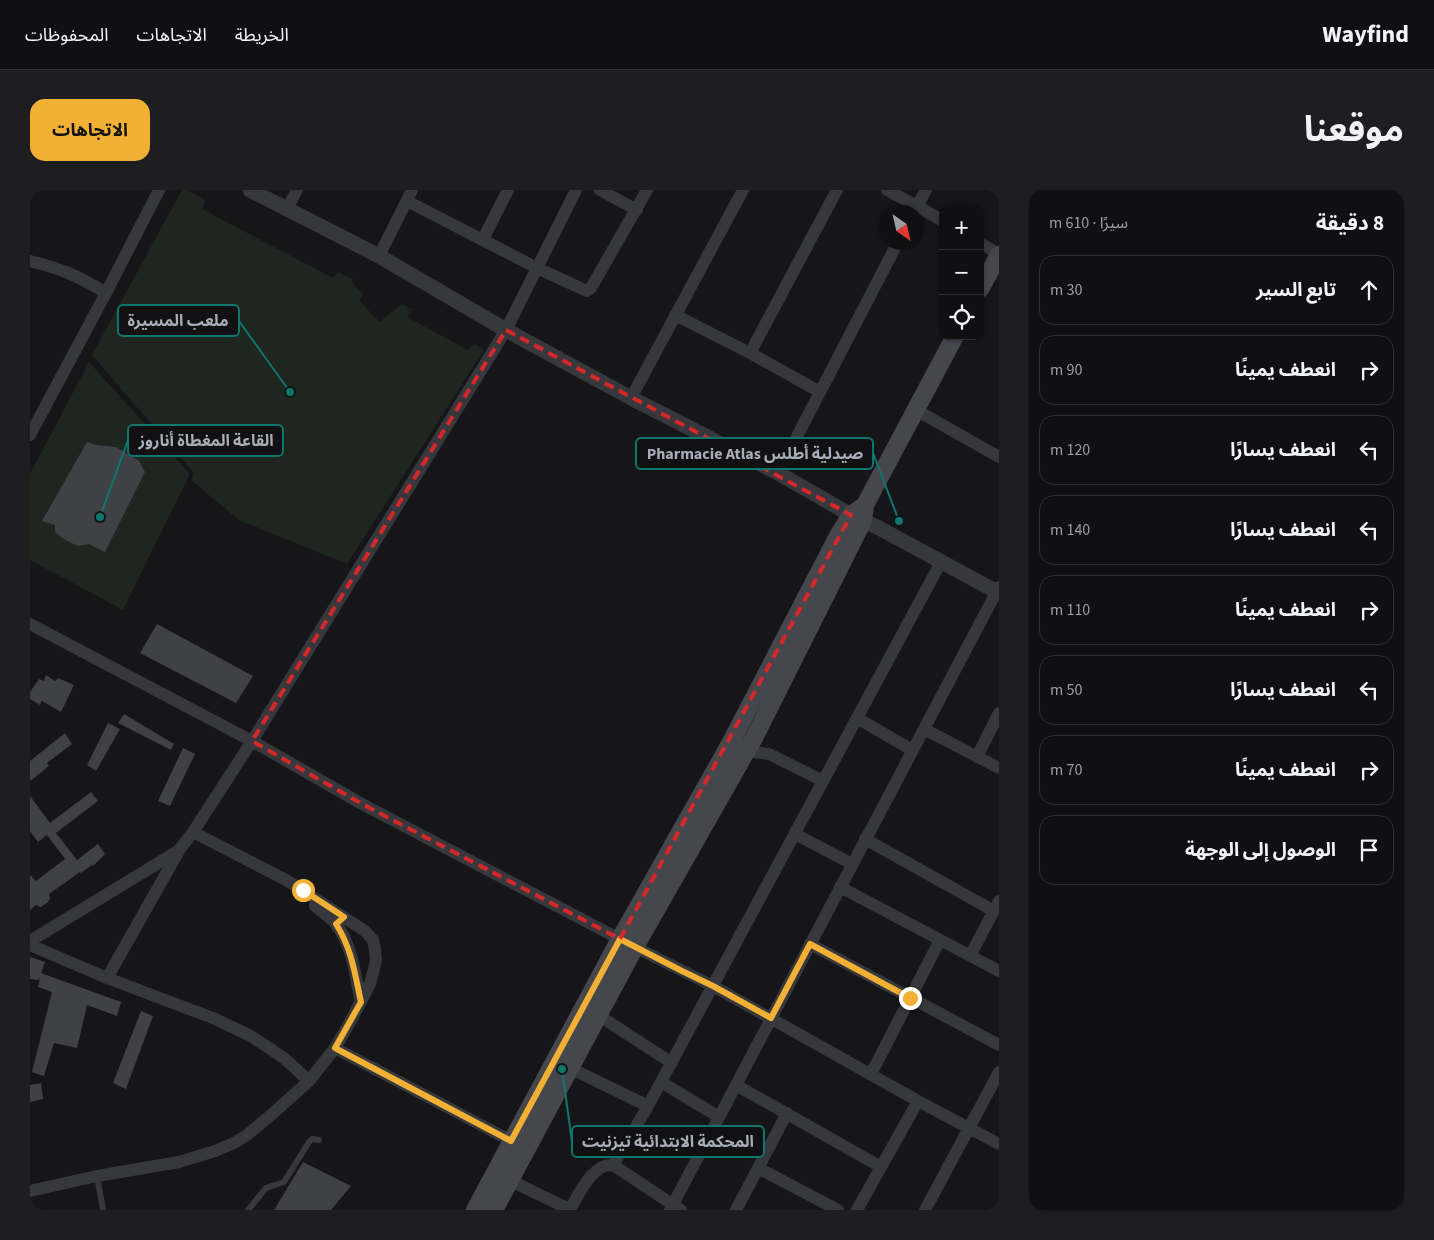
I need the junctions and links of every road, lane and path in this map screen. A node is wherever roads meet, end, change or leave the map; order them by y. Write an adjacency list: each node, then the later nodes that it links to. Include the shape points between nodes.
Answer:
1 (159, 190): 27 (street)
2 (250, 190): 15 (street)
3 (297, 190): 15 (street)
4 (508, 190): 19 (street)
5 (576, 190): 25 (street)
6 (600, 190): 16 (street)
7 (647, 190): 16 (street)
8 (743, 190): 28 (street)
9 (837, 190): 31 (street)
10 (887, 190): 13 (street)
11 (926, 190): 14 (street)
12 (410, 196): 19 (street); 23 (street)
13 (910, 205)
14 (918, 205)
15 (287, 209): 23 (street)
16 (637, 210): 25 (street, via 589,290)
17 (924, 213): 18 (street)
18 (939, 219)
19 (483, 239): 25 (street)
20 (984, 245): 22 (street)
21 (894, 250): 32 (street)
22 (999, 254): 26 (main road)
23 (379, 256): 29 (street)
24 (30, 261): 27 (street, via 60,268)
25 (537, 268): 29 (street)
26 (984, 282)
27 (106, 293): 35 (street)
28 (675, 315): 31 (street); 33 (street)
29 (506, 330): 33 (street); 46 (street)
30 (953, 340): 34 (main road)
31 (750, 353): 32 (street)
32 (820, 392): 37 (street)
33 (631, 398): 37 (street)
34 (916, 410): 36 (street); 38 (main road)
35 (31, 432)
36 (998, 455)
37 (778, 473): 38 (street)
38 (860, 513): 39 (street); 44 (main road, via 839,534); 48 (main road)
39 (941, 562): 40 (street); 43 (street)
40 (998, 590): 45 (street)
41 (30, 624): 46 (street)
42 (999, 714): 50 (street)
43 (857, 718): 49 (street); 52 (street)
44 (738, 727): 47 (main road); 48 (street)
45 (924, 729): 49 (street); 50 (street)
46 (252, 741): 53 (street); 63 (street, via 362,804)
47 (730, 744): 48 (street); 63 (main road)
48 (751, 744): 52 (street); 63 (main road)
49 (912, 750): 55 (street)
50 (977, 756): 51 (street)
51 (999, 768)
52 (823, 781): 54 (street)
53 (193, 832): 56 (street); 60 (street, via 288,881)
54 (795, 834): 57 (street); 69 (street)
55 (865, 839): 57 (street); 59 (street)
56 (180, 849): 62 (street); 68 (street)
57 (852, 864): 58 (street)
58 (840, 887): 61 (street); 64 (street)
59 (996, 906): 66 (street)
60 (340, 921): 71 (street, via 352,956); 71 (street, via 365,931 373,940 376,961)
61 (940, 940): 66 (street); 70 (street)
62 (30, 942)
63 (628, 943): 69 (street); 72 (main road); 89 (main road)
64 (810, 944): 70 (street); 73 (street)
65 (30, 945): 68 (street)
66 (970, 956): 67 (street)
67 (999, 971)
68 (107, 978): 80 (street, via 251,1036 284,1058)
69 (713, 986): 73 (street); 76 (street)
70 (910, 998): 74 (street); 79 (street)
71 (361, 1002): 75 (street)
72 (598, 1015): 76 (street); 77 (main road)
73 (771, 1018): 79 (street); 82 (street)
74 (999, 1045)
75 (335, 1048): 80 (street); 89 (street)
76 (672, 1063): 81 (street)
77 (570, 1068): 84 (street); 89 (main road)
78 (999, 1072): 87 (street)
79 (871, 1074): 83 (street)
80 (309, 1081): 94 (street, via 234,1143 179,1162)
81 (661, 1082): 84 (street); 86 (street)
82 (736, 1085): 85 (street); 86 (street)
83 (918, 1101): 87 (street); 92 (street)
84 (648, 1106): 91 (street)
85 (787, 1113): 92 (street); 93 (street)
86 (719, 1117): 97 (street)
87 (970, 1128): 90 (street); 106 (street)
88 (319, 1140): 99 (lane, via 312,1139 284,1182 266,1188)
89 (519, 1144): 95 (main road); 100 (main road)
90 (999, 1144)
91 (613, 1165): 97 (street); 102 (street, via 606,1164 597,1170)
92 (881, 1167): 105 (street)
93 (758, 1168): 103 (street); 104 (street)
94 (97, 1176): 96 (street); 98 (lane)
95 (509, 1180): 101 (main road); 102 (street)
96 (30, 1191)
97 (674, 1208)
98 (103, 1210)
99 (248, 1210)
100 (475, 1210)
101 (494, 1210)
102 (570, 1210)
103 (736, 1210)
104 (838, 1210)
105 (857, 1210)
106 (925, 1210)

